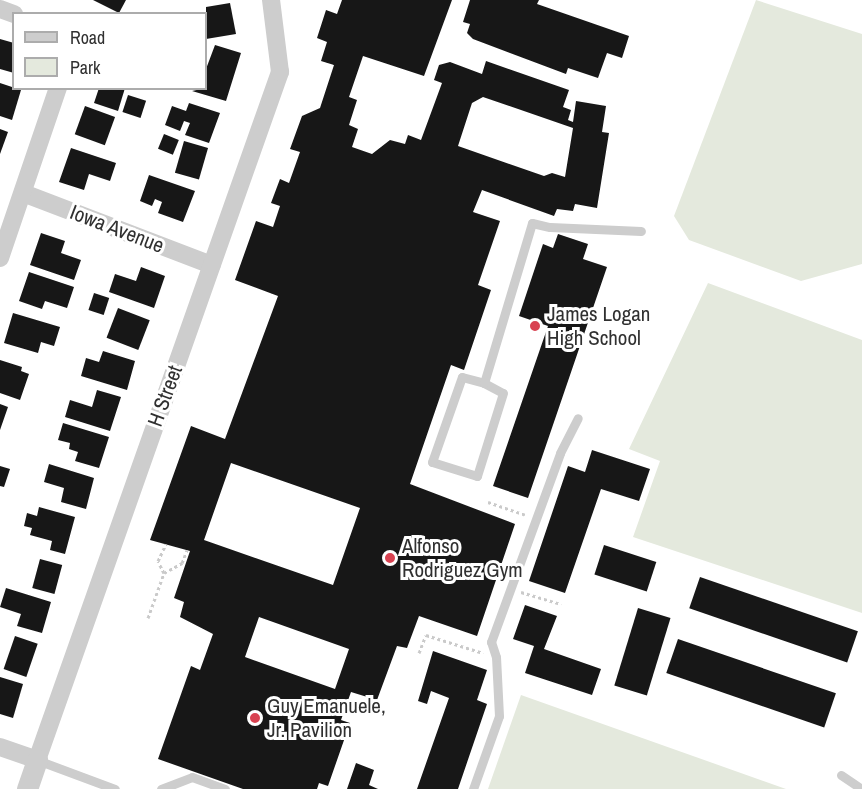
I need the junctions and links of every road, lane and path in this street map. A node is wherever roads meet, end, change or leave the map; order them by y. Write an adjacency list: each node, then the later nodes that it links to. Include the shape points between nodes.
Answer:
1 (271, 0): 6 (street, H Street, via 280,72)
2 (57, 90): 3 (street)
3 (23, 192): 5 (street); 6 (street, Iowa Avenue)
4 (641, 231): 7 (lane, via 532,223)
5 (0, 258)
6 (212, 265): 20 (street, H Street)
7 (484, 383): 7 (lane, via 462,377 432,462 477,476 503,393)
8 (578, 418): 10 (lane)
9 (488, 502): 10 (path)
10 (535, 519): 14 (lane)
11 (166, 544): 13 (path, via 158,561)
12 (187, 550): 13 (path, via 182,562)
13 (164, 573): 16 (path)
14 (511, 588): 15 (path); 18 (lane, via 491,642)
15 (561, 604)
16 (147, 618)
17 (419, 653): 18 (path, via 426,635)
18 (496, 657): 26 (lane, via 499,716)
19 (0, 747): 20 (street)
20 (37, 760): 22 (street, H Street); 23 (lane)
21 (841, 775): 27 (lane)
22 (27, 789)
23 (115, 789)
24 (161, 789): 25 (lane, via 192,777)
25 (225, 789)
26 (473, 789)
27 (862, 789)

